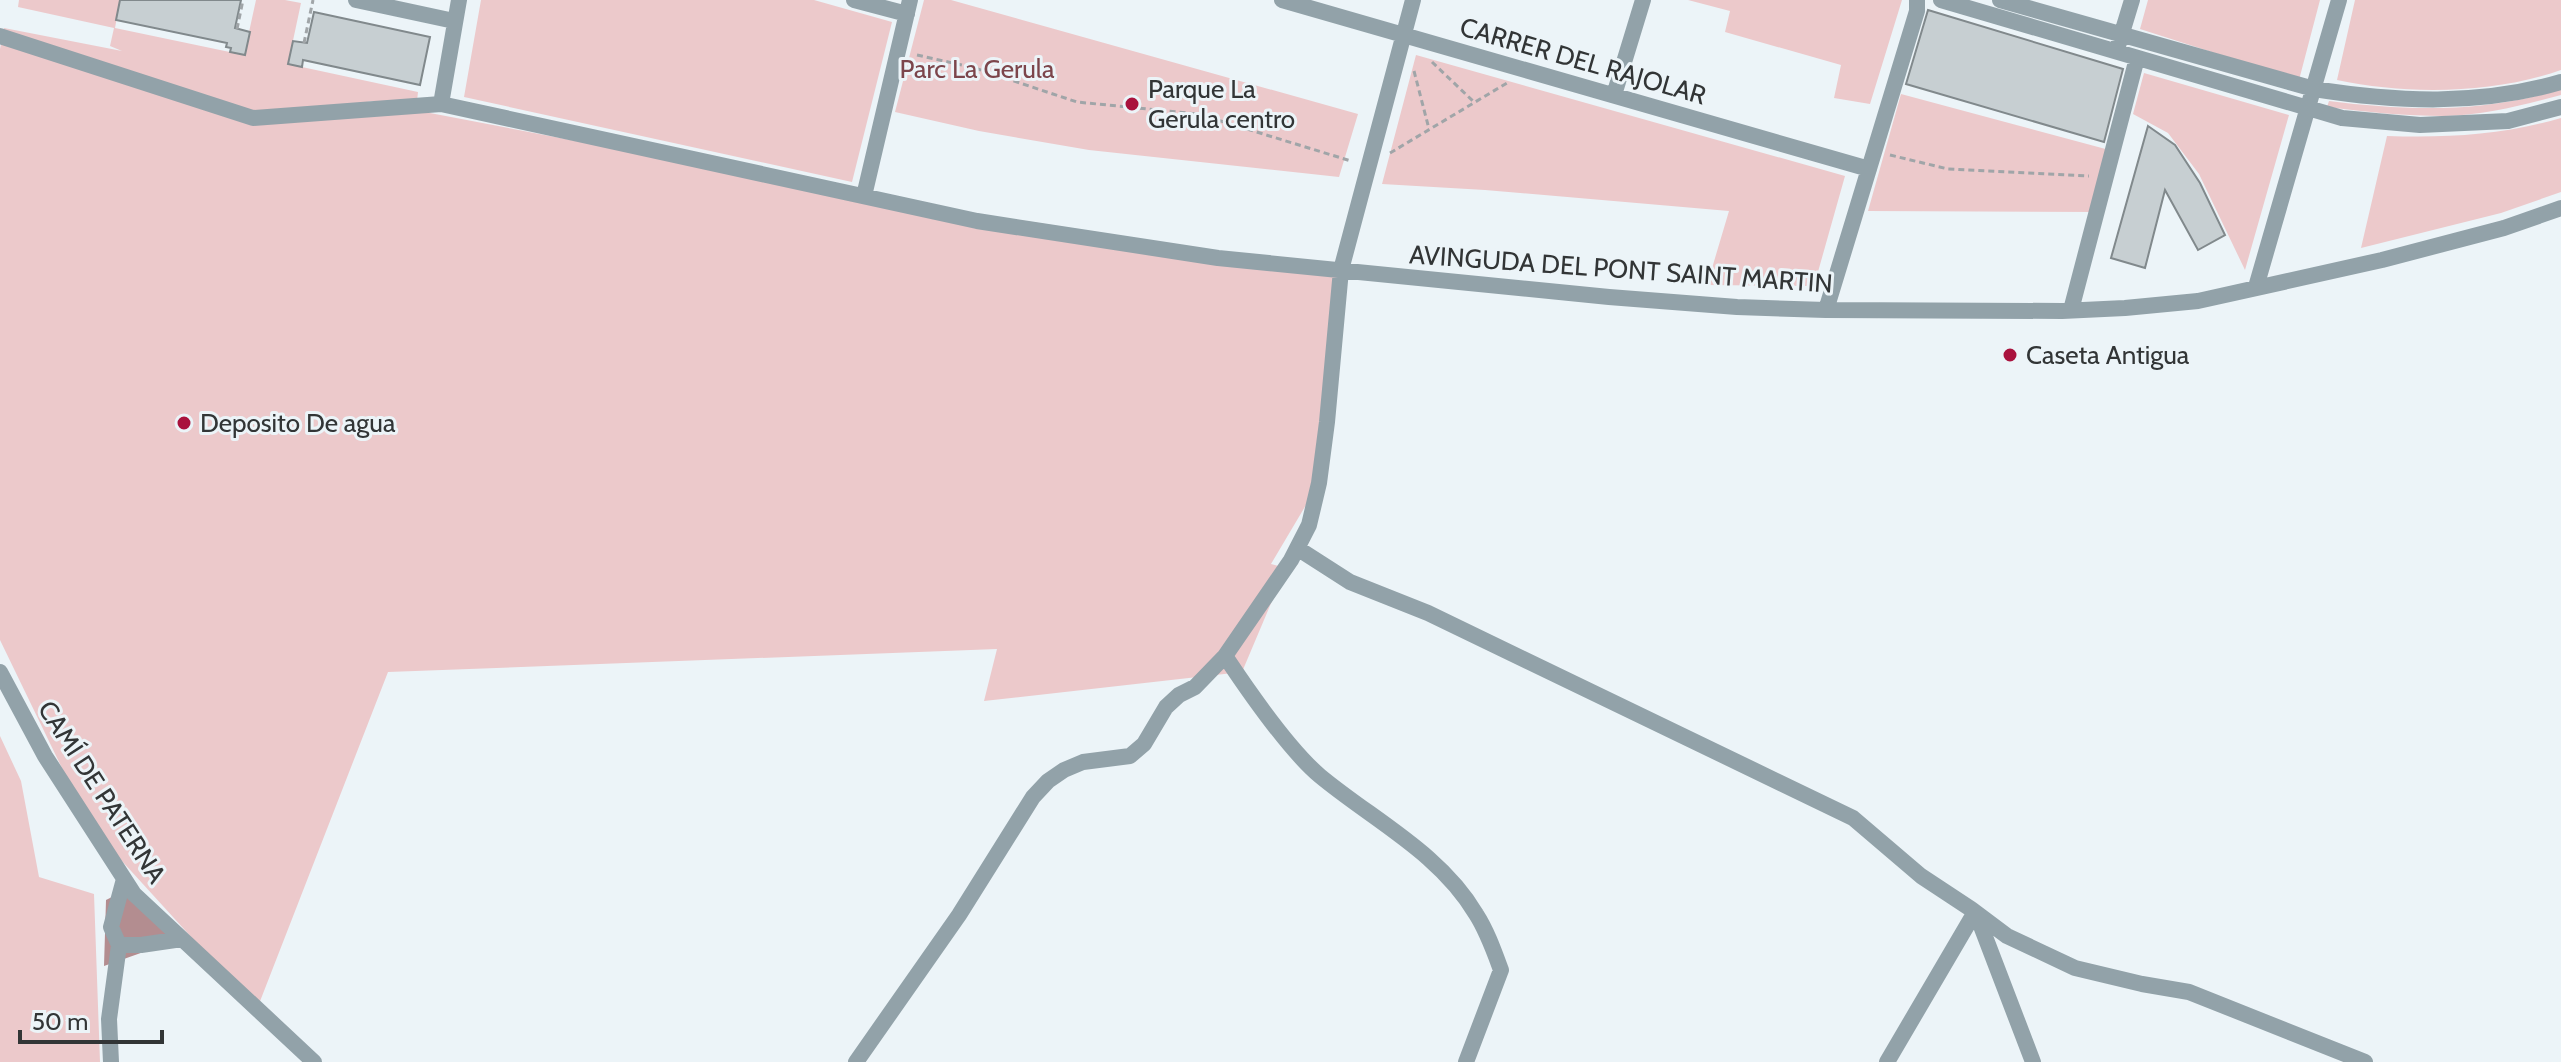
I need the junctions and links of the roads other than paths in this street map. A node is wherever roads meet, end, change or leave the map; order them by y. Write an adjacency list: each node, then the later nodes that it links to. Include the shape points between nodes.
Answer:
1 (356, 0): 14 (street)
2 (459, 0): 14 (street)
3 (854, 0): 13 (street)
4 (1282, 0): 15 (street, CARRER DEL RAJOLAR)
5 (1413, 0): 15 (street)
6 (1643, 0): 21 (street)
7 (1917, 0): 25 (street)
8 (1941, 0): 17 (street)
9 (2132, 0): 17 (street)
10 (2339, 0): 20 (street)
11 (2005, 1): 12 (street)
12 (2042, 6): 17 (street)
13 (909, 7): 26 (street)
14 (454, 21): 22 (street)
15 (1404, 34): 21 (street, CARRER DEL RAJOLAR); 28 (street)
16 (0, 36): 22 (street, AVINGUDA DEL PONT SAINT MARTIN, via 253,118)
17 (2119, 44): 18 (street); 20 (street)
18 (2137, 58): 24 (street); 31 (street)
19 (2561, 82): 20 (street, via 2457,99 2406,100)
20 (2314, 89): 24 (street)
21 (1614, 95): 25 (street, CARRER DEL RAJOLAR)
22 (441, 104): 26 (street, AVINGUDA DEL PONT SAINT MARTIN)
23 (2561, 107): 24 (street, via 2508,121 2420,125 2342,118)
24 (2308, 109): 29 (street)
25 (1869, 169): 30 (street)
26 (864, 196): 28 (street, AVINGUDA DEL PONT SAINT MARTIN, via 977,221 1218,258)
27 (2561, 208): 29 (street, AVINGUDA DEL PONT SAINT MARTIN, via 2382,260)
28 (1341, 270): 30 (street, AVINGUDA DEL PONT SAINT MARTIN, via 1623,298); 32 (street, via 1319,483)
29 (2256, 287): 31 (street, AVINGUDA DEL PONT SAINT MARTIN, via 2198,301)
30 (1826, 310): 31 (street, AVINGUDA DEL PONT SAINT MARTIN)
31 (2071, 310)
32 (1297, 548): 33 (street); 36 (street, via 1350,582 1428,613 1853,818 1921,876)
33 (1225, 656): 41 (street, via 1166,707 1144,744 1130,756 1083,762 1048,781 1033,797 959,915); 42 (street, via 1318,774 1403,836 1476,913 1501,970)
34 (0, 672): 35 (street, CAMÍ DE PATERNA, via 45,756)
35 (124, 879): 37 (street, CAMÍ DE PATERNA); 38 (street, via 111,927)
36 (1975, 912): 43 (street); 44 (street); 45 (street, via 2007,936 2075,968 2189,992)
37 (182, 939): 38 (street); 40 (street, CAMÍ DE PATERNA)
38 (119, 945): 39 (street, via 109,1019)
39 (111, 1062)
40 (314, 1062)
41 (856, 1062)
42 (1466, 1062)
43 (1887, 1062)
44 (2033, 1062)
45 (2365, 1062)

